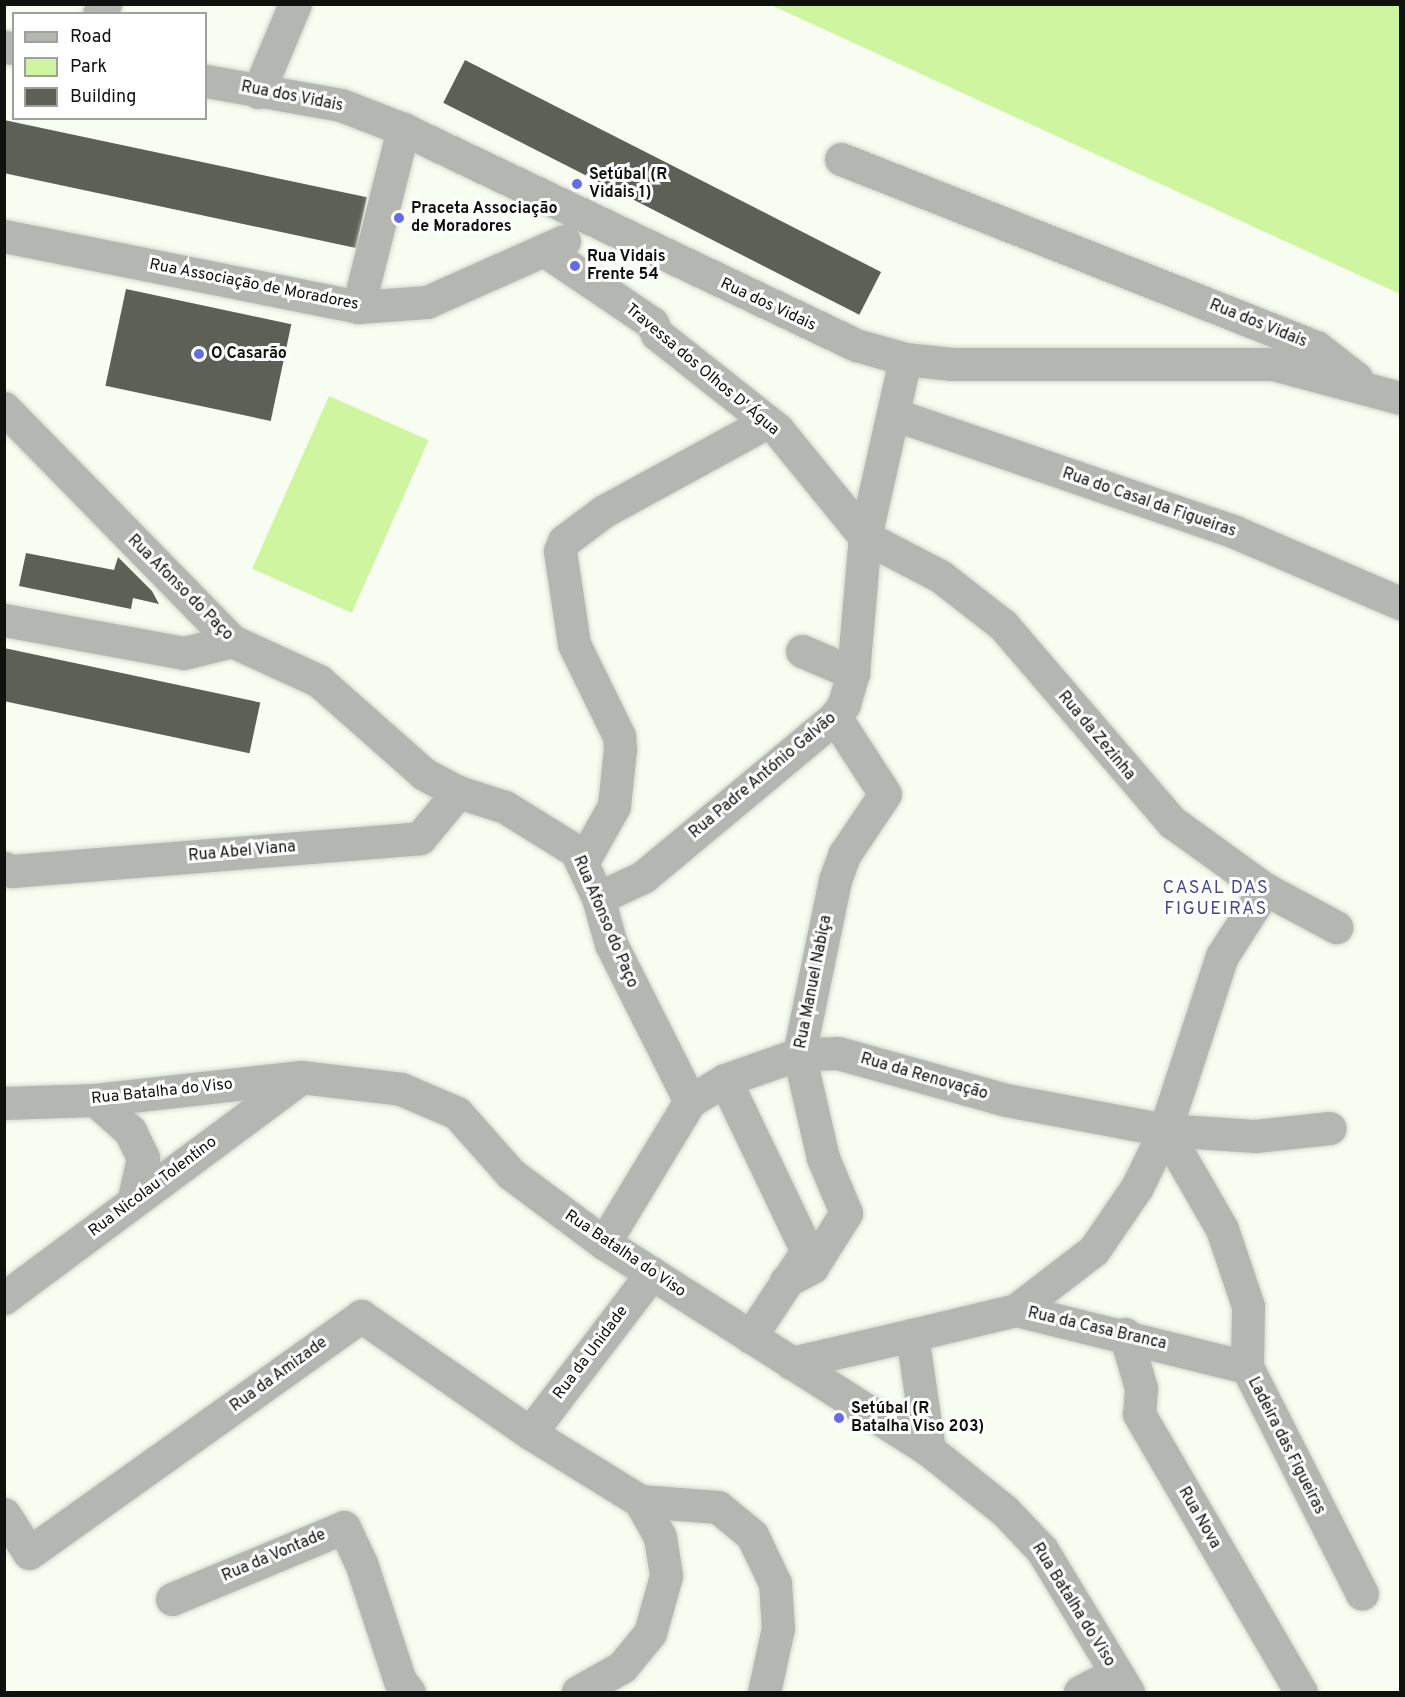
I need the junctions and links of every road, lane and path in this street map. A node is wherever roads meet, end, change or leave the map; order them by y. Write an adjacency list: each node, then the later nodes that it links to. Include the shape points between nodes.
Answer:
1 (295, 4): 3 (street)
2 (207, 81): 3 (street, Rua dos Vidais)
3 (258, 92): 4 (street, Rua dos Vidais, via 341,105)
4 (403, 129): 6 (street, Rua dos Vidais); 9 (street)
5 (841, 159): 11 (street, Rua dos Vidais, via 1316,347)
6 (599, 226): 8 (street, Rua Associação de Moradores); 10 (street, Rua dos Vidais, via 856,345)
7 (4, 236): 9 (street, Rua Associação de Moradores)
8 (544, 250): 9 (street, Rua Associação de Moradores, via 426,302); 15 (street, Travessa dos Olhos D' Água, via 652,323 657,334)
9 (358, 307)
10 (905, 360): 11 (street, Rua dos Vidais, via 952,364 1273,364); 14 (street, Rua Padre António Galvão)
11 (1365, 385): 12 (street, Rua dos Vidais)
12 (1401, 398)
13 (4, 408): 16 (street, Rua Afonso do Paço)
14 (893, 414): 17 (street, Rua Padre António Galvão); 18 (street, Rua do Casal da Figueiras, via 1235,532)
15 (767, 422): 17 (street, Travessa dos Olhos D' Água); 25 (street, via 604,511 564,541 560,551 574,644 619,736 620,749 614,806)
16 (19, 438): 20 (street, Rua Afonso do Paço)
17 (865, 537): 22 (street, Rua Padre António Galvão); 27 (street, Rua da Zezinha, via 970,596 1003,625 1173,822)
18 (1401, 603)
19 (4, 620): 20 (street, via 184,653)
20 (232, 641): 24 (street, Rua Afonso do Paço, via 319,681 424,774)
21 (802, 651): 22 (street)
22 (853, 673): 23 (street, Rua Padre António Galvão)
23 (836, 717): 28 (street, Rua Padre António Galvão, via 643,877); 30 (street, Rua Manuel Nabiça, via 885,794 844,855 835,880)
24 (458, 792): 25 (street, Rua Afonso do Paço, via 505,807 576,851); 26 (street, Rua Abel Viana, via 420,838 12,871)
25 (582, 862): 28 (street, Rua Afonso do Paço)
26 (4, 868)
27 (1265, 889): 29 (street, Rua da Zezinha); 37 (street, via 1222,956)
28 (598, 898): 34 (street, Rua Afonso do Paço, via 611,944)
29 (1336, 927)
30 (799, 1054): 32 (street, Rua da Renovação); 37 (street, Rua da Renovação, via 838,1053 1005,1100); 41 (street, Rua Manuel Nabiça, via 820,1147 846,1213 812,1267)
31 (301, 1077): 33 (street, Rua Batalha do Viso); 38 (street, Rua Nicolau Tolentino); 39 (street, Rua Batalha do Viso, via 401,1089 457,1113 511,1174)
32 (725, 1080): 34 (street, Rua da Renovação); 41 (street, via 807,1251)
33 (95, 1100): 35 (street, Rua Batalha do Viso); 38 (street, via 130,1131 143,1158)
34 (690, 1101): 39 (street, Rua da Renovação)
35 (4, 1103)
36 (1330, 1128): 37 (street, Rua da Renovação, via 1265,1136)
37 (1165, 1130): 43 (street, via 1137,1187 1094,1250); 48 (street, Ladeira das Figueiras, via 1222,1229 1245,1295)
38 (133, 1202): 42 (street, Rua Nicolau Tolentino)
39 (604, 1243): 40 (street, Rua Batalha do Viso)
40 (652, 1273): 46 (street, Rua Batalha do Viso); 49 (street, Rua da Unidade)
41 (786, 1281): 46 (street)
42 (4, 1298)
43 (1016, 1310): 44 (street, Rua da Casa Branca); 45 (street, Rua da Casa Branca)
44 (1125, 1334): 48 (street, Rua da Casa Branca); 60 (street, Rua Nova, via 1141,1388 1139,1414)
45 (912, 1335): 47 (street, Rua da Casa Branca); 50 (street)
46 (750, 1337): 47 (street, Rua Batalha do Viso)
47 (791, 1363): 50 (street, Rua Batalha do Viso)
48 (1246, 1367): 53 (street, Ladeira das Figueiras)
49 (530, 1433): 51 (street); 52 (street, Rua da Amizade, via 361,1316 29,1553)
50 (930, 1450): 55 (street, Rua Batalha do Viso, via 1004,1510 1042,1550)
51 (640, 1501): 57 (street, via 660,1537 666,1576 650,1632 621,1667); 58 (street, via 718,1507 752,1535 775,1583 778,1628)
52 (4, 1514)
53 (1362, 1594)
54 (172, 1599): 56 (street, Rua da Vontade, via 344,1527 362,1563 400,1681)
55 (1122, 1683): 59 (street)
56 (409, 1692)
57 (578, 1692)
58 (764, 1692)
59 (1080, 1692)
60 (1301, 1692)

